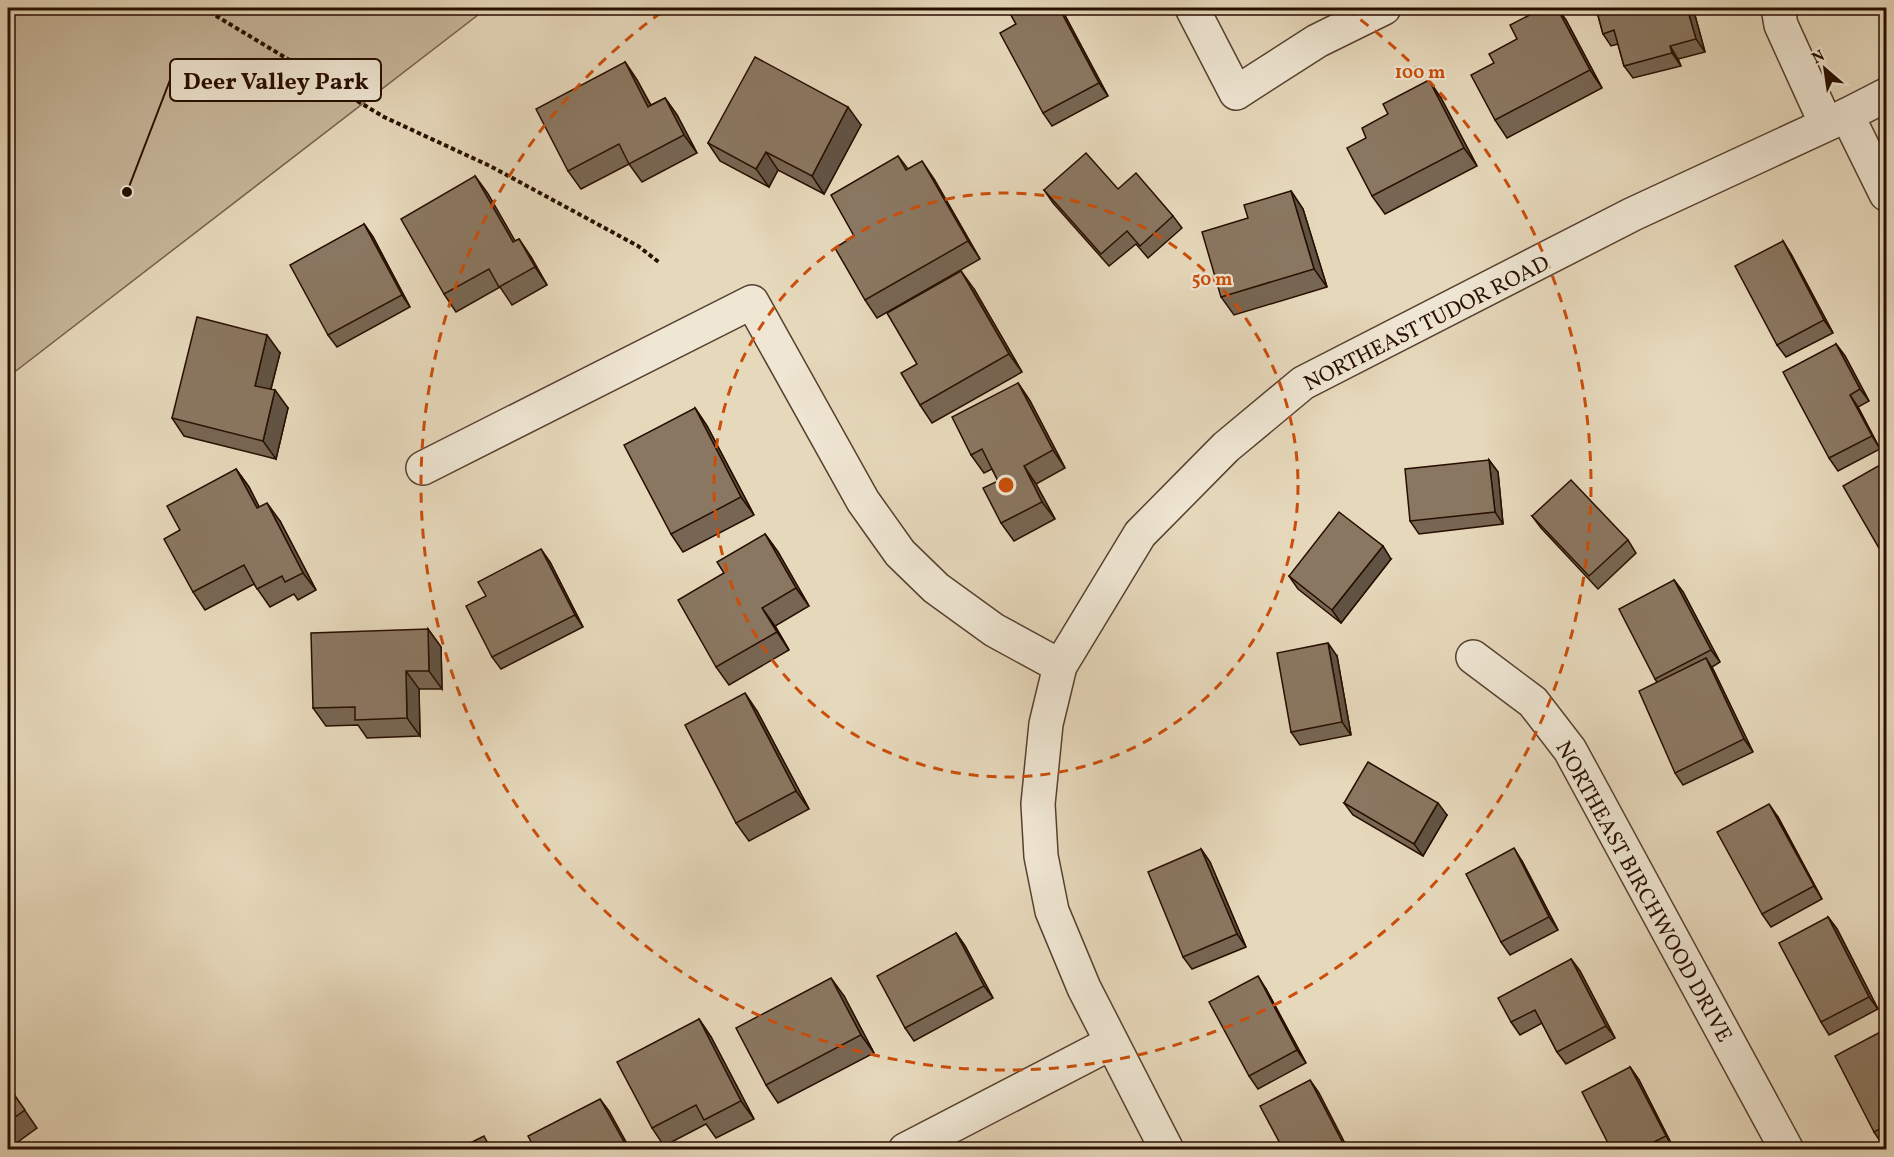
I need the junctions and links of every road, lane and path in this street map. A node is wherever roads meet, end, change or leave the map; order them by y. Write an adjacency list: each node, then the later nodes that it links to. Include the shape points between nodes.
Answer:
1 (203, 8): 8 (path, via 384,117 490,166 638,246)
2 (1192, 8): 3 (street, via 1236,93 1317,42)
3 (1384, 8)
4 (1778, 8): 6 (street, via 1780,25)
5 (1887, 95): 6 (street, NORTHEAST TUDOR ROAD)
6 (1837, 120): 7 (street); 11 (street, NORTHEAST TUDOR ROAD, via 1633,214 1303,383 1226,447 1140,534)
7 (1887, 194)
8 (660, 263)
9 (423, 468): 11 (street, via 752,302 863,501 900,553 936,588 984,623)
10 (1473, 657): 15 (street, NORTHEAST BIRCHWOOD DRIVE, via 1533,702 1570,750)
11 (1059, 666): 12 (street, NORTHEAST TUDOR ROAD, via 1046,724 1038,804 1041,856 1052,911)
12 (1111, 1043): 13 (street); 14 (street, NORTHEAST TUDOR ROAD)
13 (904, 1149)
14 (1167, 1149)
15 (1787, 1149)

